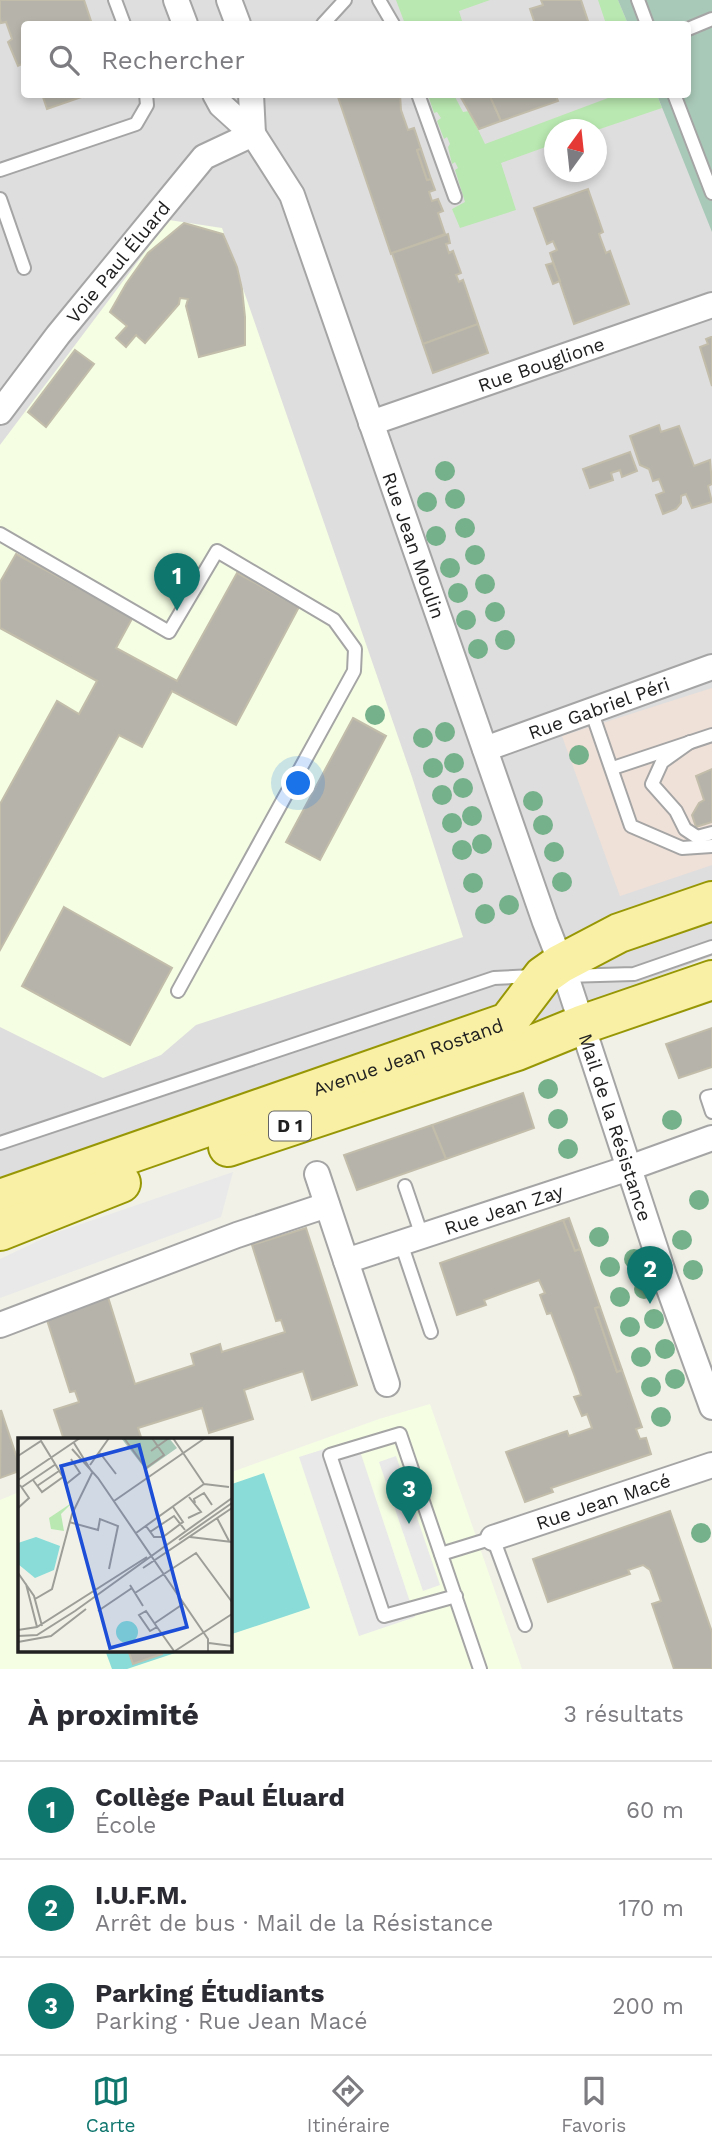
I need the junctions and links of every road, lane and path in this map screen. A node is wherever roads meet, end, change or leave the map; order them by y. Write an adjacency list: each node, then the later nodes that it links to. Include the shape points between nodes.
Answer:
1 (116, 0): 8 (lane)
2 (176, 0): 9 (street)
3 (229, 0): 10 (street)
4 (345, 0): 11 (lane)
5 (379, 0): 12 (lane)
6 (638, 0): 13 (lane)
7 (712, 19): 14 (lane)
8 (123, 21)
9 (184, 21)
10 (236, 21)
11 (326, 21)
12 (391, 21)
13 (647, 21)
14 (691, 28)
15 (147, 98): 21 (lane, via 148,105 136,124)
16 (217, 98): 20 (street, Rue Jean Moulin)
17 (251, 98): 20 (street, Rue Jean Moulin)
18 (419, 98): 23 (lane)
19 (676, 98): 22 (lane)
20 (253, 134): 27 (street, Voie Paul Éluard, via 204,157); 28 (street, Rue Jean Moulin, via 292,195)
21 (0, 170)
22 (712, 193)
23 (455, 197)
24 (0, 199): 25 (lane)
25 (23, 268)
26 (712, 305): 28 (street, Rue Bouglione)
27 (0, 412)
28 (371, 423): 34 (street, Rue Jean Moulin)
29 (0, 534): 42 (lane, via 169,632 217,551 334,620 355,649 354,671)
30 (712, 667): 31 (street, Rue Gabriel Péri)
31 (591, 710): 34 (street, Rue Gabriel Péri); 35 (lane)
32 (712, 735): 33 (lane)
33 (690, 742): 35 (lane); 36 (lane, via 662,762 652,785 676,811 685,829 697,837)
34 (485, 749): 40 (street, Rue Jean Moulin)
35 (613, 768): 37 (lane, via 631,826 682,848)
36 (712, 833)
37 (712, 846)
38 (712, 901): 40 (main road, Avenue Jean Rostand / D 1, via 619,933)
39 (712, 947): 40 (lane, via 634,974)
40 (556, 972): 43 (street, Mail de la Résistance); 47 (lane, via 494,978); 51 (main road, Avenue Jean Rostand / D 1, via 508,1021)
41 (712, 980): 43 (main road, Avenue Jean Rostand / D 1)
42 (178, 991)
43 (581, 1025): 48 (street, Mail de la Résistance); 53 (main road, Avenue Jean Rostand / D 1, via 517,1051 152,1171)
44 (712, 1096): 45 (lane, via 707,1097)
45 (712, 1112)
46 (712, 1138): 48 (street, Rue Jean Zay)
47 (0, 1143)
48 (629, 1168): 54 (street, Rue Jean Zay); 59 (street, Mail de la Résistance)
49 (317, 1174): 52 (street)
50 (405, 1186): 54 (lane)
51 (0, 1199)
52 (327, 1206): 55 (street); 56 (street, via 237,1235)
53 (0, 1231)
54 (400, 1243): 55 (street, Rue Jean Zay); 57 (lane)
55 (346, 1261): 58 (street)
56 (0, 1325)
57 (431, 1332)
58 (387, 1384)
59 (712, 1407)
60 (712, 1465): 61 (street, Rue Jean Macé)
61 (493, 1538): 62 (lane); 64 (lane)
62 (441, 1554): 63 (lane); 63 (lane, via 400,1434 330,1455 384,1616)
63 (456, 1596): 65 (lane)
64 (525, 1625)
65 (480, 1669)

